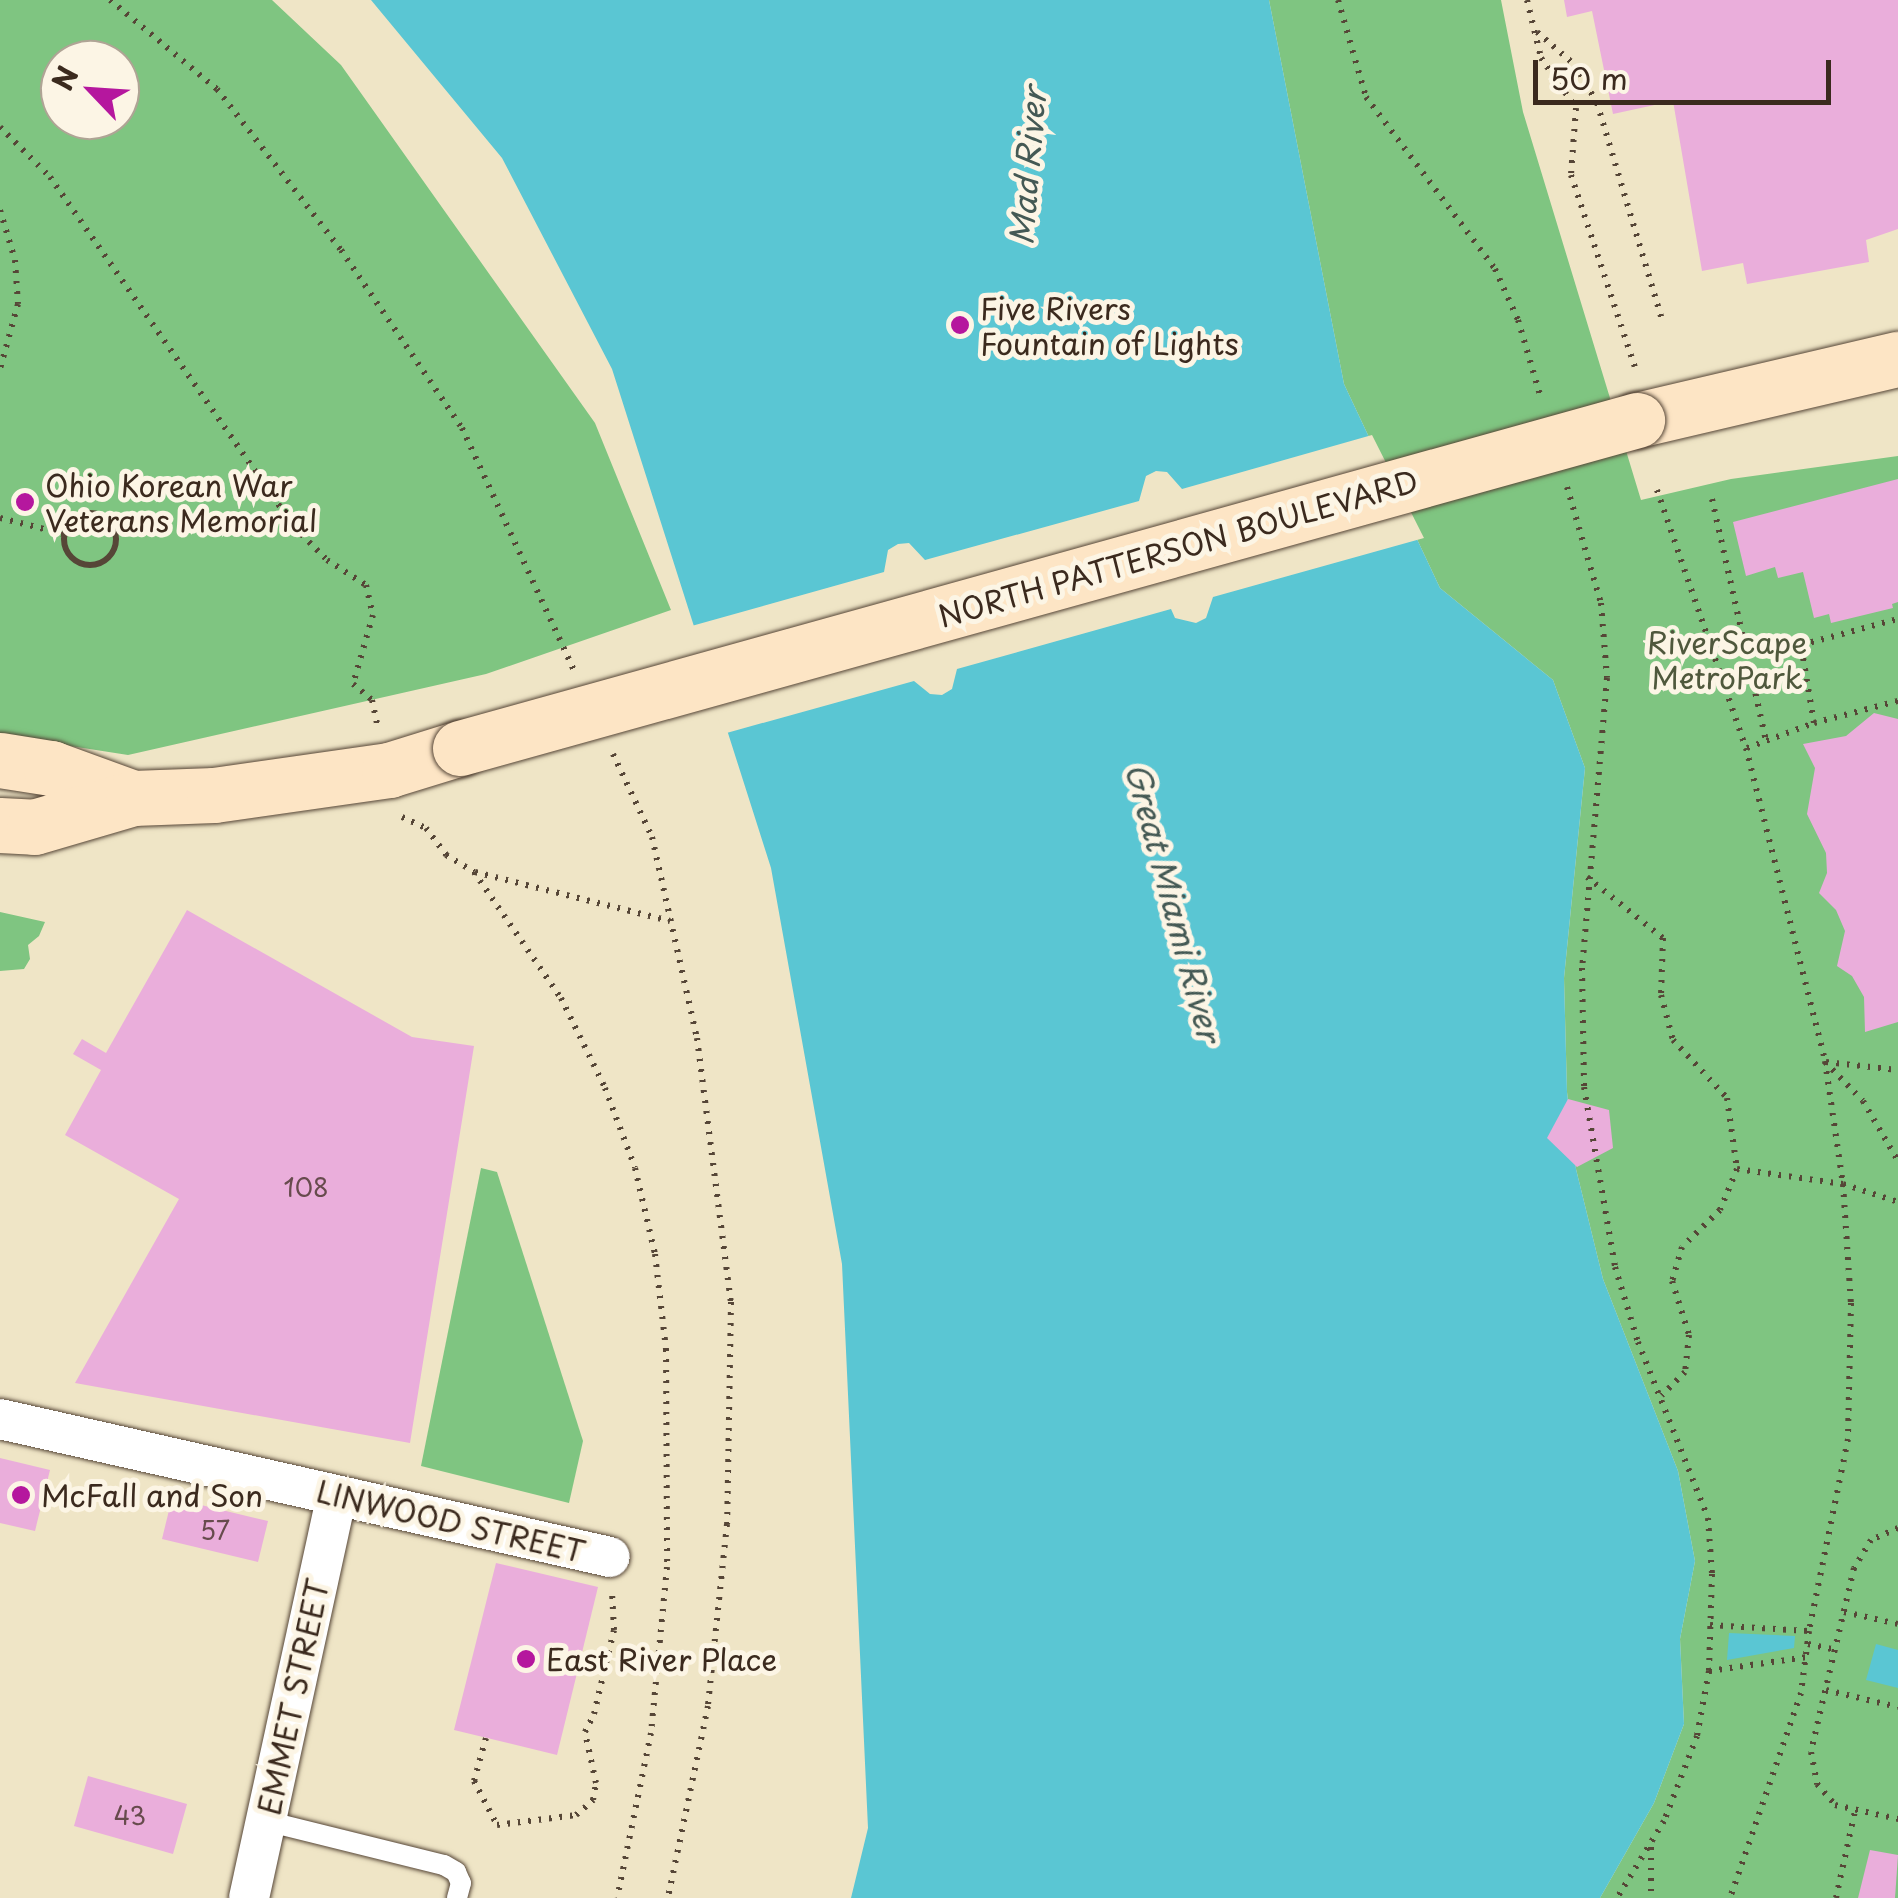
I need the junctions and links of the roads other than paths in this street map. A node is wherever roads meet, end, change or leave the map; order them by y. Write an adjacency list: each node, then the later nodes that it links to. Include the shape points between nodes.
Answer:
1 (1898, 359): 3 (main road, NORTH PATTERSON BOULEVARD, bridge, via 1636,394 389,770)
2 (0, 760): 3 (main road, via 51,768)
3 (132, 798): 4 (main road, via 34,827)
4 (0, 825)
5 (0, 1419): 6 (street, LINWOOD STREET)
6 (336, 1495): 7 (street, LINWOOD STREET); 8 (street, EMMET STREET)
7 (610, 1558)
8 (266, 1822): 9 (street, EMMET STREET); 10 (lane, via 444,1864 456,1872)
9 (249, 1898)
10 (457, 1898)

